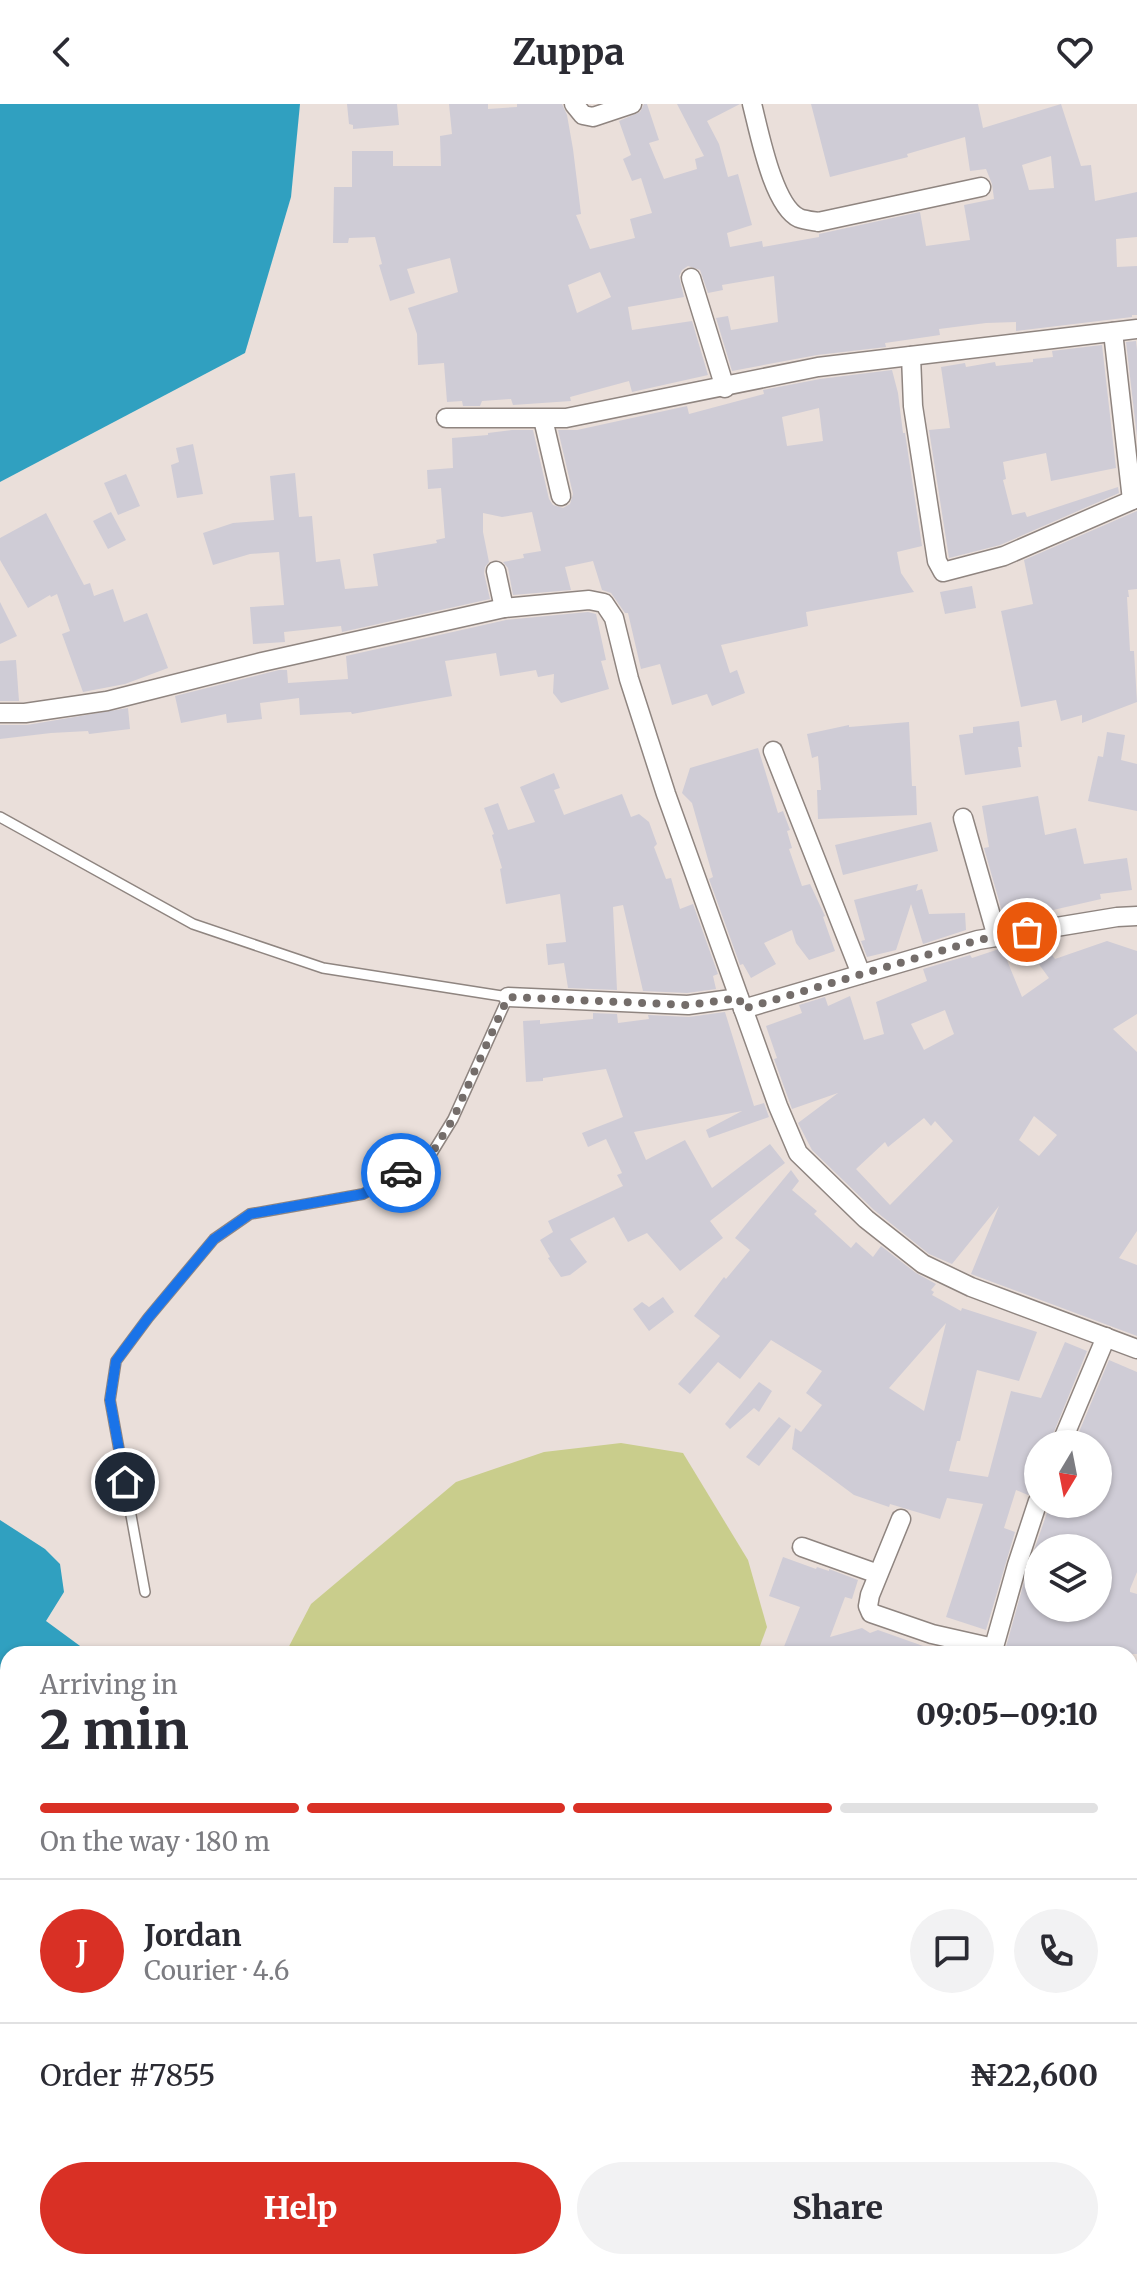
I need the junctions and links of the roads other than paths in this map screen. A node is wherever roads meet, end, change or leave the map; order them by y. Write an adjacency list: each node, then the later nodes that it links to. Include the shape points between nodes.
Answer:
1 (574, 104): 2 (street, via 593,117)
2 (632, 104)
3 (752, 104): 4 (street, via 771,175 782,201 797,218 818,222)
4 (981, 187)
5 (691, 278): 9 (street)
6 (1137, 329): 7 (street)
7 (1113, 332): 8 (street); 13 (street)
8 (911, 356): 9 (street, via 818,367); 13 (street, via 913,406 943,572 1004,556)
9 (725, 388): 11 (street)
10 (446, 418): 11 (street)
11 (543, 419): 12 (street)
12 (561, 496)
13 (1134, 499)
14 (496, 571): 15 (street)
15 (504, 608): 16 (street, via 107,701); 24 (street, via 589,600 604,603 614,618 661,780)
16 (0, 713)
17 (773, 751): 22 (street)
18 (0, 817): 23 (lane, via 193,924 323,968)
19 (963, 818): 21 (street)
20 (1137, 916): 21 (street)
21 (997, 937): 22 (street)
22 (861, 974): 24 (street)
23 (508, 997): 24 (street); 32 (lane, via 453,1119 429,1158 363,1194 250,1214 214,1239 116,1361 110,1400)
24 (741, 1003): 25 (street, via 798,1153 866,1219 935,1270)
25 (1106, 1337): 26 (street); 27 (street)
26 (1137, 1349)
27 (1067, 1430)
28 (1032, 1518): 34 (street)
29 (901, 1519): 31 (street)
30 (802, 1547): 31 (street)
31 (878, 1574): 33 (street, via 868,1606 871,1613)
32 (145, 1592)
33 (975, 1646)
34 (994, 1646)

